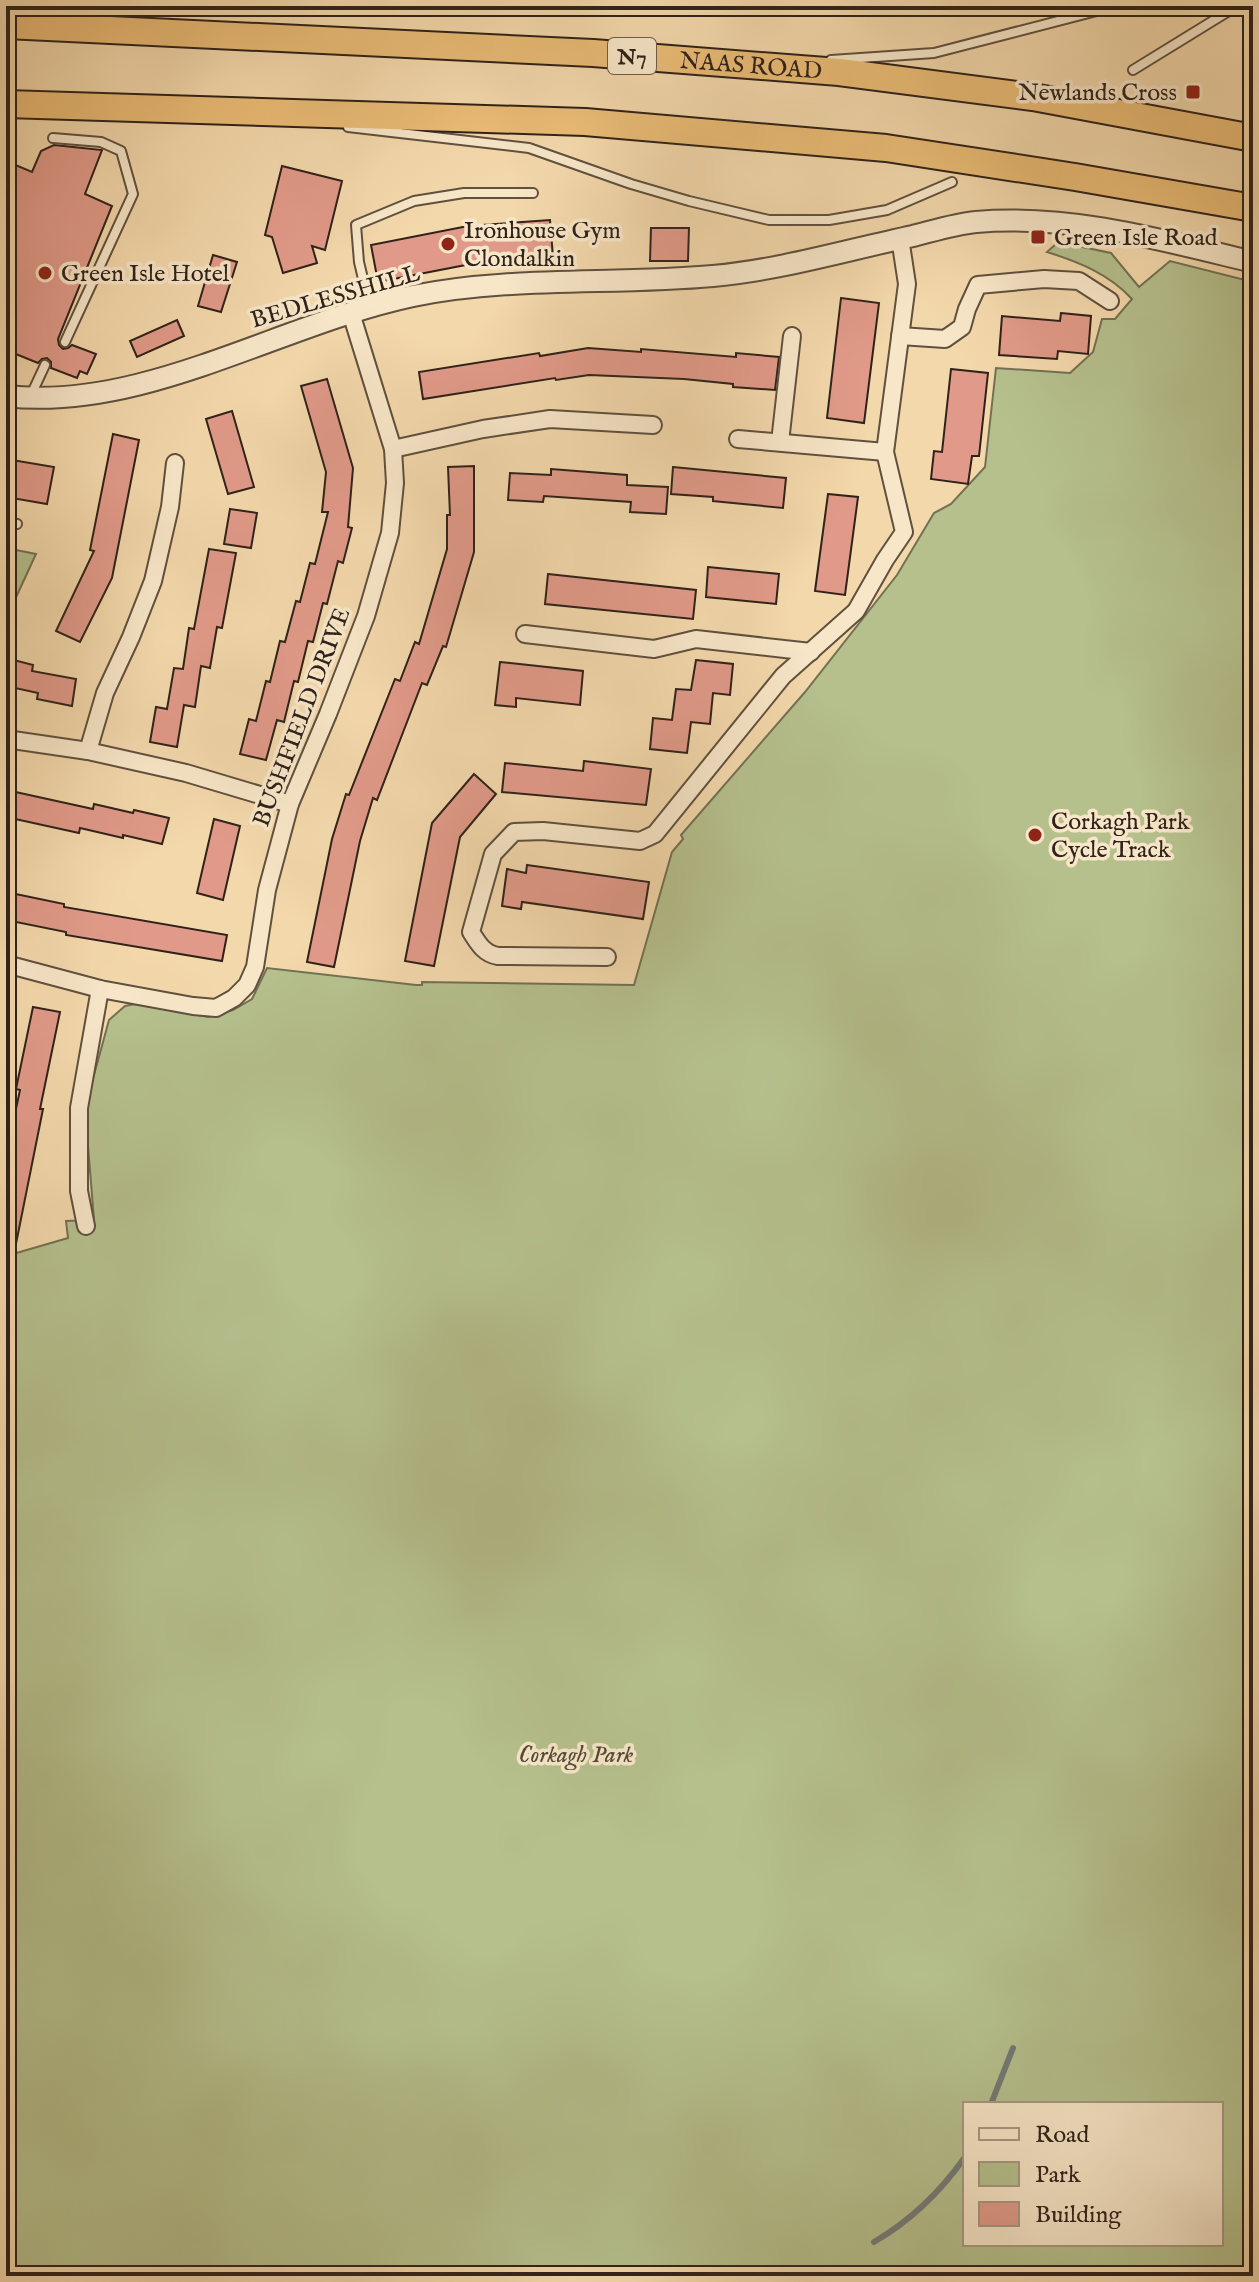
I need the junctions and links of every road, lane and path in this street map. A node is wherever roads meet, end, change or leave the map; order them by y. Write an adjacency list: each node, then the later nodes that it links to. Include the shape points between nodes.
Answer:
1 (1116, 6): 4 (lane, via 934,53)
2 (1237, 6): 5 (lane)
3 (6, 25): 4 (highway, NAAS ROAD / N7)
4 (758, 65): 11 (highway, NAAS ROAD / N7, via 1033,97)
5 (1133, 70)
6 (6, 104): 14 (highway, via 585,122 886,148)
7 (6, 114): 8 (lane)
8 (319, 124)
9 (334, 125): 12 (lane, via 529,148 631,184 769,220 829,220 887,210)
10 (53, 138): 21 (lane, via 101,142 121,151 133,194)
11 (1253, 138)
12 (952, 182)
13 (533, 193): 18 (lane, via 464,193 414,201 356,225)
14 (1253, 208)
15 (900, 238): 16 (street, via 974,222 1092,225); 18 (street, BEDLESSHILL, via 717,276 470,289 413,296); 20 (street, via 907,284)
16 (1253, 262)
17 (1110, 301): 20 (street, via 1079,281 978,285 962,327 945,339)
18 (360, 311): 24 (street, BEDLESSHILL, via 103,394); 28 (street, BUSHFIELD DRIVE)
19 (792, 336): 27 (street)
20 (900, 336): 29 (street)
21 (65, 342)
22 (45, 365): 24 (lane)
23 (6, 396): 24 (street, BEDLESSHILL)
24 (29, 399)
25 (653, 425): 28 (street, via 550,419)
26 (738, 439): 27 (street)
27 (780, 442): 29 (street)
28 (393, 449): 37 (street, BUSHFIELD DRIVE, via 390,533 366,616)
29 (885, 452): 34 (street, via 904,532 856,611)
30 (175, 463): 36 (street, via 153,581 105,693)
31 (6, 522): 32 (lane)
32 (17, 524)
33 (525, 634): 34 (street, via 654,649 696,639)
34 (811, 652): 38 (street, via 764,697 655,834 640,841 514,832 493,854 471,932 481,948 492,955)
35 (6, 739): 36 (street)
36 (88, 751): 37 (street)
37 (290, 804): 40 (street, BUSHFIELD DRIVE, via 267,890 255,967 234,998 216,1008)
38 (607, 957)
39 (6, 964): 40 (street, BUSHFIELD DRIVE)
40 (100, 989): 41 (street, via 79,1108 79,1191)
41 (86, 1226)

